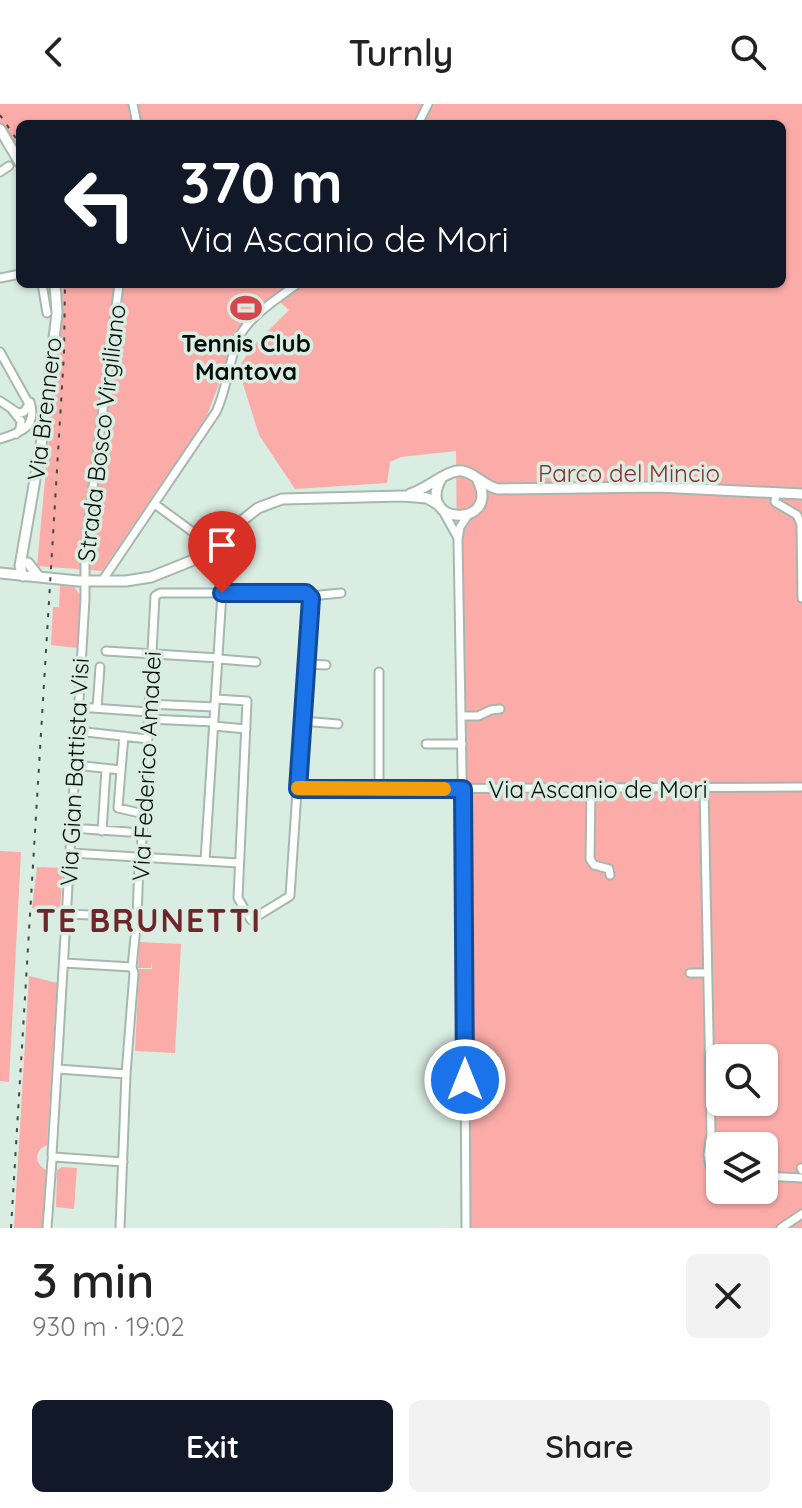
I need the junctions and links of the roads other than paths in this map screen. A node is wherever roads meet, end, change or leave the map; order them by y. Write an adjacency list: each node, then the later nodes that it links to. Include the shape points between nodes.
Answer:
1 (0, 129): 2 (main road)
2 (15, 165): 3 (street)
3 (0, 172)
4 (43, 288): 8 (street)
5 (55, 288): 25 (main road, Via Brennero, via 57,313)
6 (118, 288): 32 (street, Strada Bosco Virgiliano)
7 (292, 288): 22 (street, via 243,330 216,412)
8 (47, 313)
9 (0, 352): 10 (street)
10 (26, 396): 12 (street, via 24,412); 13 (street, via 32,408 30,424)
11 (0, 401): 12 (street)
12 (13, 411): 13 (street, via 21,425)
13 (10, 436): 14 (street)
14 (0, 439)
15 (441, 479): 16 (main road, via 460,471); 20 (main road); 23 (main road, via 436,492)
16 (477, 480): 17 (main road, via 492,488); 21 (main road)
17 (516, 489): 18 (main road); 21 (main road)
18 (776, 492): 19 (main road); 37 (street, via 775,502 797,515 801,524)
19 (802, 494)
20 (403, 496): 23 (main road, via 427,498); 33 (main road, via 273,501 181,566 141,579)
21 (479, 504): 24 (main road)
22 (156, 505): 26 (street); 33 (street)
23 (440, 507): 24 (main road, via 454,516); 27 (street)
24 (468, 515): 27 (street)
25 (27, 533): 28 (main road, Via Brennero); 29 (main road, Via Brennero, via 17,564); 30 (main road, Via Brennero)
26 (197, 535)
27 (458, 540): 51 (street)
28 (28, 563): 30 (main road, Via Brennero); 31 (main road)
29 (1, 575): 30 (main road)
30 (23, 576): 31 (main road)
31 (42, 579): 32 (main road)
32 (84, 581): 33 (main road); 47 (street, Via Gian Battista Visi)
33 (102, 581)
34 (222, 593): 36 (street); 39 (street, Via Federico Amadei, via 155,596); 40 (street)
35 (341, 593): 36 (street)
36 (310, 596): 42 (street)
37 (802, 598)
38 (106, 651): 39 (street)
39 (152, 654): 40 (street); 50 (street, Via Federico Amadei)
40 (219, 659): 41 (street); 46 (street)
41 (256, 662)
42 (307, 664): 43 (street); 52 (street)
43 (326, 665)
44 (100, 667): 48 (street)
45 (379, 672): 67 (street)
46 (216, 703): 50 (street); 53 (street); 55 (street, via 247,701)
47 (78, 707): 48 (street); 56 (street, Via Gian Battista Visi)
48 (97, 708): 50 (street)
49 (500, 709): 51 (street)
50 (149, 712): 53 (street); 58 (street, Via Federico Amadei)
51 (461, 716): 60 (street)
52 (302, 721): 54 (street); 66 (street)
53 (214, 724): 55 (street); 78 (street)
54 (338, 724)
55 (246, 729): 79 (street)
56 (77, 731): 57 (street); 61 (street, Via Gian Battista Visi)
57 (124, 736): 58 (street); 63 (street)
58 (148, 739): 72 (street, Via Federico Amadei)
59 (426, 744): 60 (street)
60 (462, 744): 68 (street)
61 (75, 765): 62 (street); 76 (street, Via Gian Battista Visi)
62 (106, 769): 63 (street); 71 (street)
63 (121, 770): 70 (street)
64 (802, 787): 65 (street, Via Ascanio de Mori)
65 (704, 788): 69 (street, Via Ascanio de Mori); 86 (street)
66 (298, 789): 67 (street, Via Ascanio de Mori); 79 (street, via 290,896 251,920 238,898)
67 (379, 789): 68 (street, Via Ascanio de Mori)
68 (463, 789): 69 (street, Via Ascanio de Mori); 97 (street)
69 (591, 789): 80 (street, via 590,859 609,869)
70 (118, 808): 71 (street); 72 (street)
71 (103, 809): 74 (street)
72 (144, 814): 77 (street, Via Federico Amadei)
73 (85, 829): 74 (street)
74 (102, 831): 75 (street)
75 (129, 832)
76 (70, 853): 77 (street); 81 (street, Via Gian Battista Visi)
77 (141, 857): 78 (street); 82 (street, Via Federico Amadei)
78 (205, 861): 79 (street)
79 (239, 863)
80 (610, 875)
81 (67, 914): 82 (street); 83 (street, Via Gian Battista Visi)
82 (137, 917): 84 (street, Via Federico Amadei)
83 (64, 963): 84 (street); 87 (street, Via Gian Battista Visi)
84 (132, 967): 88 (street, Via Federico Amadei)
85 (690, 973): 86 (street)
86 (707, 973): 89 (street)
87 (58, 1069): 88 (street); 90 (street, Via Gian Battista Visi)
88 (126, 1074): 91 (street, Via Federico Amadei)
89 (711, 1132)
90 (53, 1157): 91 (street); 95 (street, Via Gian Battista Visi)
91 (123, 1162): 96 (street, Via Federico Amadei)
92 (778, 1177): 93 (street)
93 (802, 1178)
94 (802, 1214): 98 (street)
95 (47, 1228)
96 (120, 1228)
97 (466, 1228)
98 (781, 1228)

